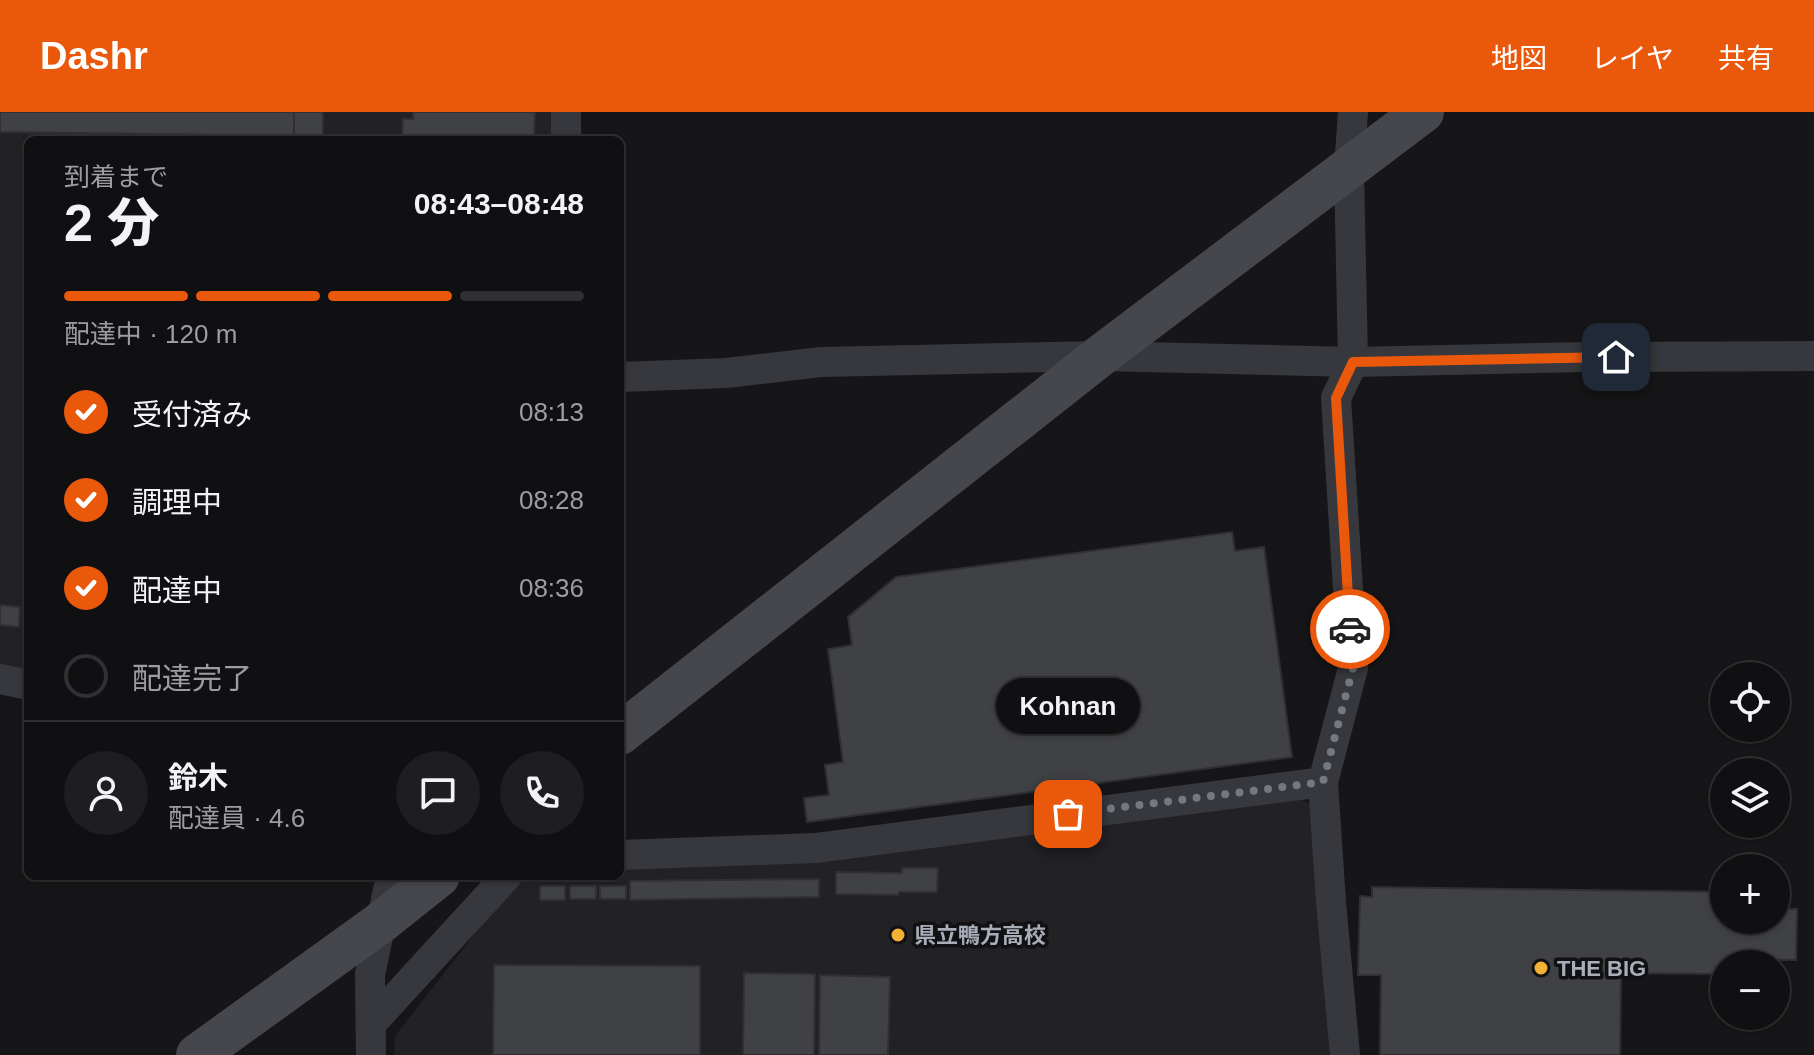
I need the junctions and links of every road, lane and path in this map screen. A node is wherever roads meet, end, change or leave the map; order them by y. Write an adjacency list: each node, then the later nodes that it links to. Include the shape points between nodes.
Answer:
1 (566, 112): 4 (street)
2 (1353, 112): 5 (street)
3 (1423, 112): 5 (street)
4 (566, 136)
5 (1349, 169): 6 (street); 8 (street)
6 (1100, 356): 8 (street); 9 (street, via 821,362); 12 (street)
7 (1814, 356): 8 (street)
8 (1353, 362): 13 (street, via 1336,398 1353,668)
9 (624, 377)
10 (0, 679): 11 (street)
11 (24, 684)
12 (624, 731)
13 (1323, 782): 14 (street, via 815,848); 22 (street)
14 (624, 855)
15 (390, 880): 18 (street)
16 (434, 880): 18 (street)
17 (503, 880): 19 (street)
18 (380, 923): 19 (street, via 370,974); 20 (street)
19 (371, 1024): 21 (street)
20 (197, 1055)
21 (371, 1055)
22 (1345, 1055)

